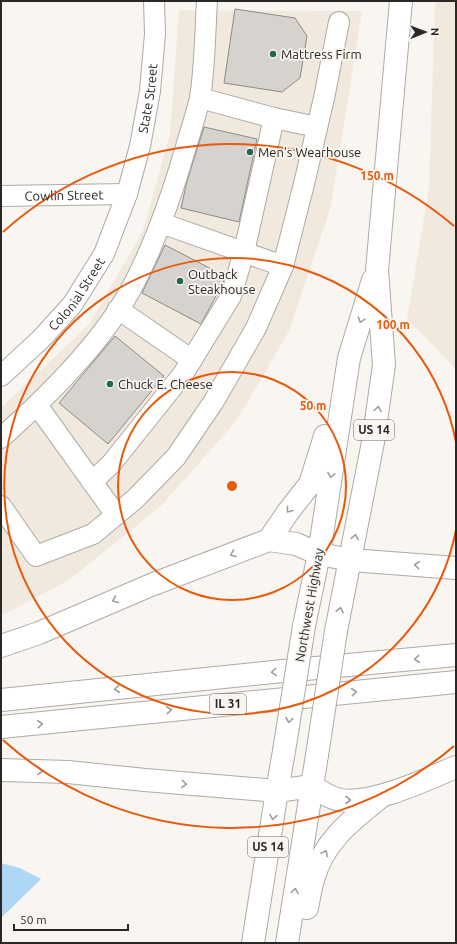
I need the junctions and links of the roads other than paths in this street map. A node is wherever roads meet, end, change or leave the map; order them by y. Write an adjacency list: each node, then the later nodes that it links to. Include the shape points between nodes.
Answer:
1 (154, 1): 8 (street, State Street, via 155,34 150,91 140,146)
2 (207, 1): 5 (street)
3 (401, 1): 13 (main road, Northwest Highway / US 14)
4 (339, 22): 7 (street)
5 (200, 98): 6 (street); 10 (street, via 175,187)
6 (274, 118): 7 (street); 11 (street)
7 (317, 127): 12 (street)
8 (127, 194): 9 (street, Cowlin Street); 17 (street, Colonial Street, via 104,254 72,305 41,340)
9 (1, 196)
10 (161, 223): 11 (street); 14 (street, via 130,291)
11 (244, 252): 12 (street); 16 (street, via 231,296)
12 (283, 266): 22 (street, via 256,328 214,401 176,457)
13 (377, 270): 15 (main road, Northwest Highway / US 14, one-way to 15); 25 (main road, Northwest Highway / US 14, one-way to 13, via 373,442 384,365)
14 (118, 309): 16 (street); 18 (street, via 91,346)
15 (348, 358): 23 (main road, one-way to 23, via 310,484); 24 (main road, Northwest Highway / US 14, one-way to 24)
16 (192, 360): 20 (street, via 111,464)
17 (1, 376)
18 (37, 405): 19 (street); 20 (street)
19 (1, 438)
20 (92, 482): 22 (street)
21 (1, 506): 22 (street, via 36,556 93,534)
22 (116, 515)
23 (269, 540): 24 (main road, via 296,544); 27 (main road, one-way to 27)
24 (319, 554): 25 (main road); 35 (main road, Northwest Highway / US 14, one-way to 35, bridge, via 304,626)
25 (351, 560): 26 (main road, one-way to 25); 34 (main road, Northwest Highway / US 14, one-way to 25, bridge, via 336,631)
26 (456, 568)
27 (1, 646)
28 (456, 655): 30 (main road, IL 31, one-way to 30)
29 (456, 682): 31 (main road, IL 31, one-way to 29)
30 (1, 700)
31 (1, 727)
32 (456, 767): 36 (main road)
33 (1, 770): 35 (main road, one-way to 35, via 68,772)
34 (312, 786): 35 (main road); 36 (main road, one-way to 36, via 340,800); 38 (main road, Northwest Highway / US 14, one-way to 34)
35 (277, 791): 37 (main road, Northwest Highway / US 14, one-way to 37)
36 (382, 795): 39 (main road, one-way to 36, via 304,922 313,879 326,850 344,826)
37 (253, 943)
38 (287, 943)
39 (296, 943)

